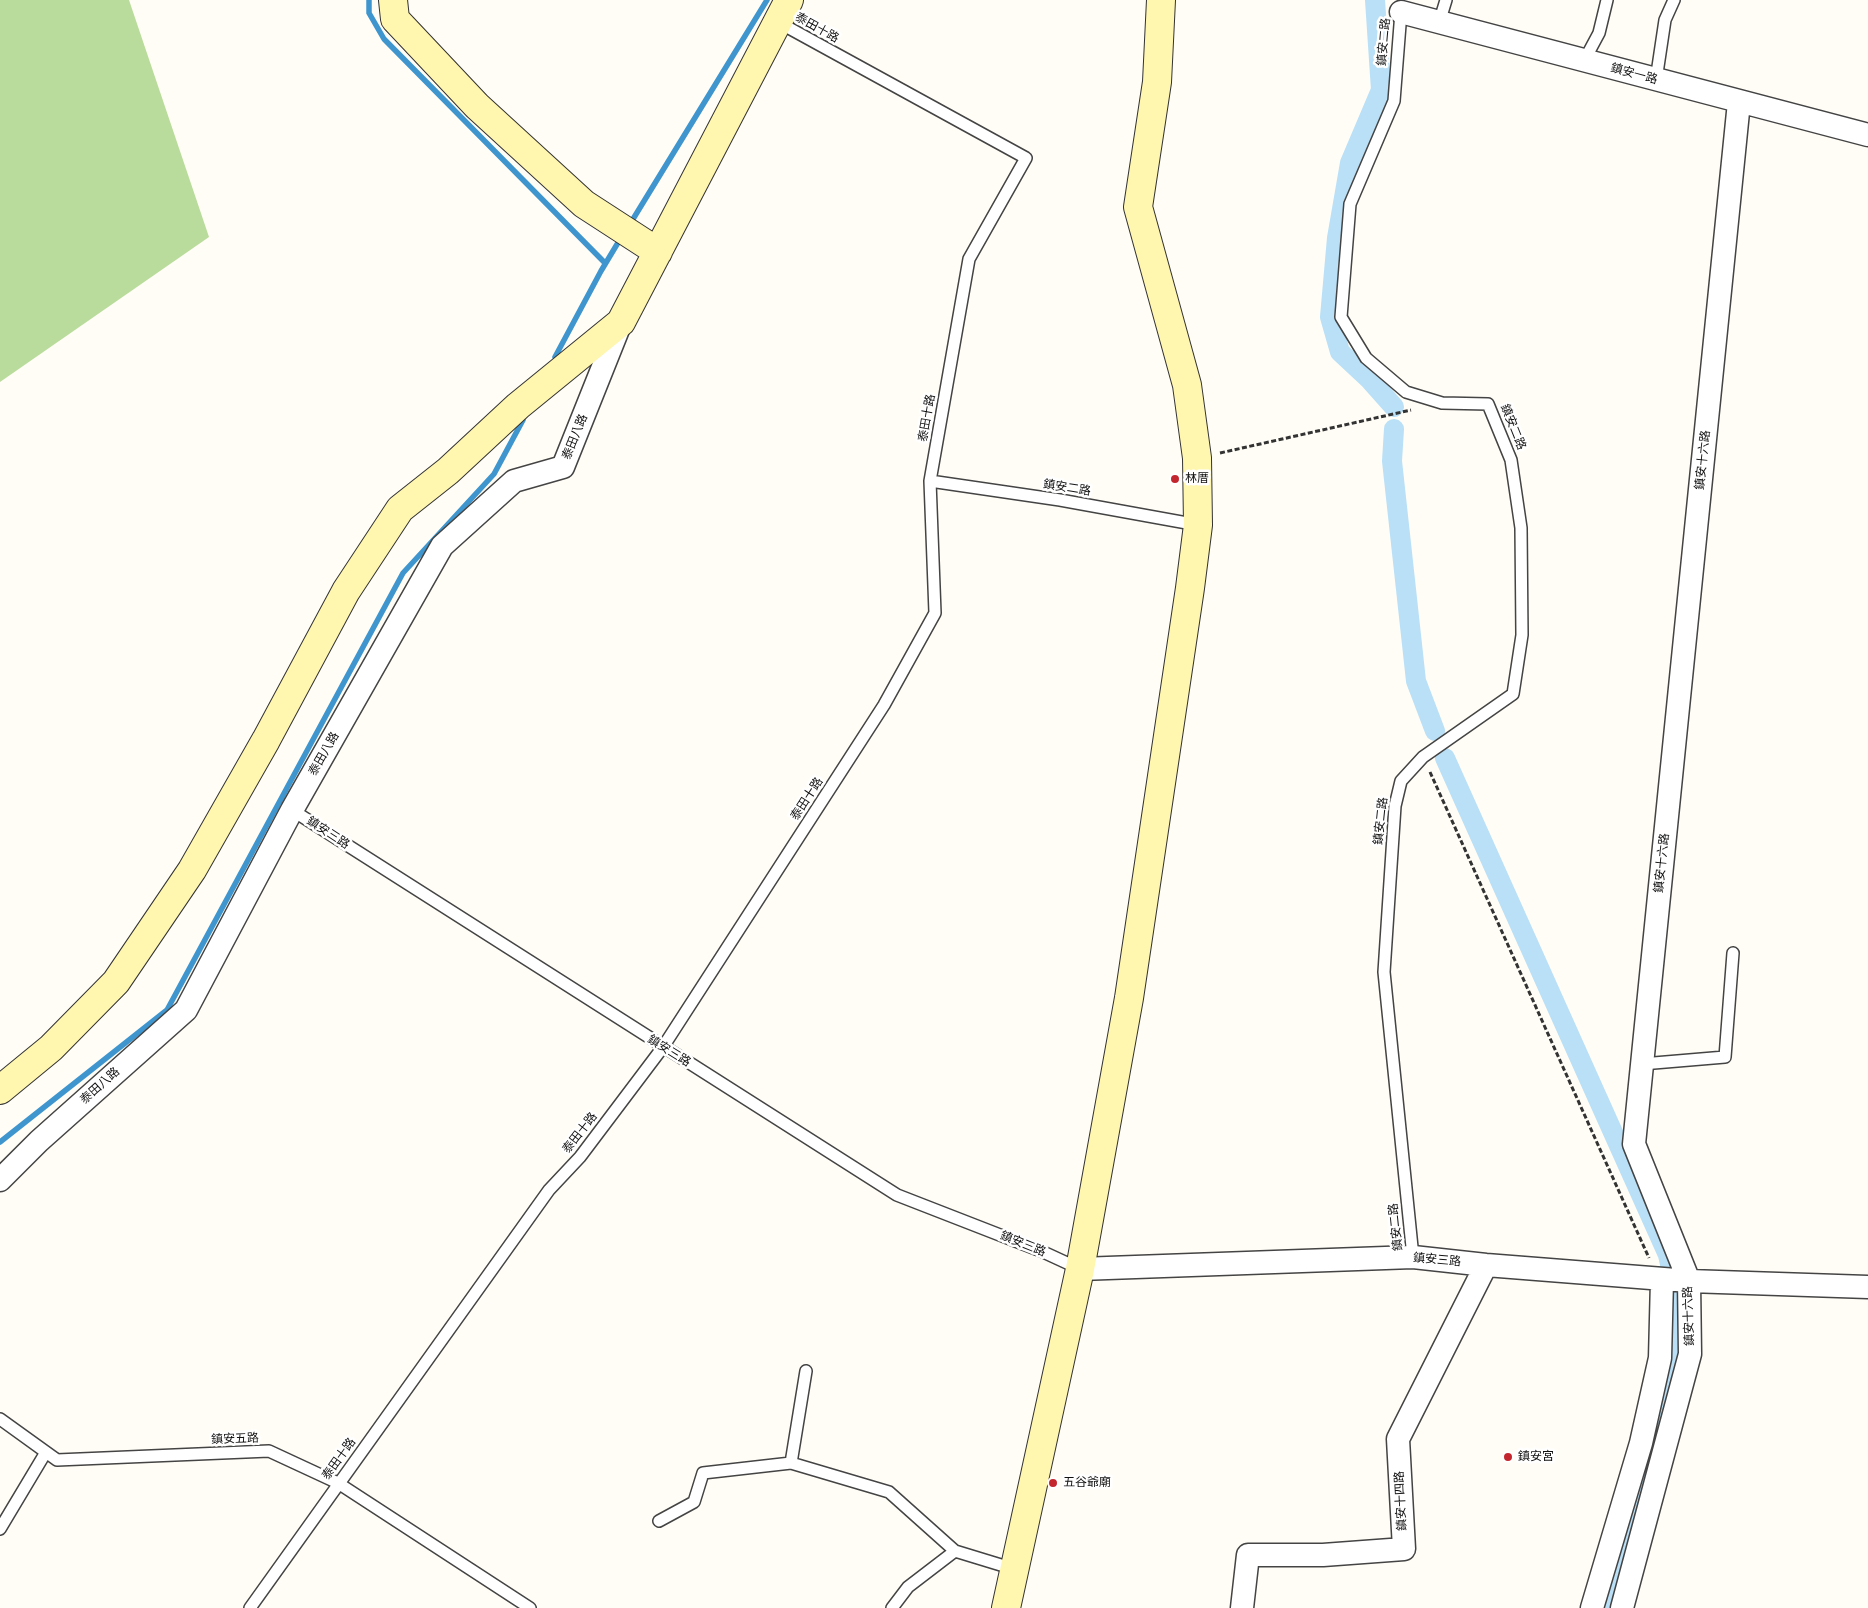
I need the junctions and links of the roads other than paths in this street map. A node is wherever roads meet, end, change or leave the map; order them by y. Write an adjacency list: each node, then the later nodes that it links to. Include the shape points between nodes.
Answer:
1 (393, 0): 13 (street, via 395,19 477,106 584,204)
2 (1161, 0): 16 (street, via 1157,82 1138,207 1187,386 1198,458)
3 (1446, 0): 8 (lane)
4 (1607, 0): 9 (lane, via 1599,33)
5 (1674, 0): 10 (lane, via 1665,20)
6 (783, 11): 13 (street); 15 (lane, 泰田十路, via 1026,158 969,259)
7 (1401, 12): 8 (street, 鎮安一路); 23 (lane, 鎮安二路, via 1394,101 1350,204 1341,317 1366,358 1406,392 1442,403 1488,404 1511,460 1521,528 1522,635 1513,694 1423,758 1401,781 1395,806 1384,972)
8 (1440, 23): 9 (street, 鎮安一路)
9 (1584, 61): 10 (street, 鎮安一路)
10 (1656, 80): 11 (street, 鎮安一路)
11 (1739, 102): 12 (street, 鎮安一路); 20 (street, 鎮安十六路)
12 (1868, 135)
13 (658, 252): 14 (street)
14 (621, 322): 17 (street, 泰田八路, via 564,466 514,481 442,546); 21 (street, via 400,509 346,591 192,870 116,982 51,1048)
15 (930, 481): 16 (lane, 鎮安二路); 19 (lane, 泰田十路, via 935,613 884,705)
16 (1198, 525): 25 (street, via 1128,998)
17 (292, 810): 19 (lane, 鎮安三路); 22 (street, 泰田八路, via 186,1010)
18 (1733, 953): 20 (lane, via 1725,1057)
19 (663, 1047): 25 (lane, 鎮安三路, via 897,1195); 33 (lane, 泰田十路, via 580,1157 548,1190)
20 (1642, 1064): 27 (street, 鎮安十六路, via 1634,1144)
21 (0, 1090)
22 (0, 1180)
23 (1413, 1257): 24 (street, 鎮安三路); 25 (street, 鎮安三路)
24 (1486, 1265): 26 (street, 鎮安三路); 43 (street, 鎮安十四路, via 1398,1439 1404,1549 1248,1556)
25 (1080, 1269): 37 (street)
26 (1662, 1280): 27 (street, 鎮安三路); 44 (street, via 1660,1358 1641,1443)
27 (1688, 1282): 28 (street, 鎮安三路); 45 (street, 鎮安十六路, via 1690,1354)
28 (1868, 1287)
29 (806, 1370): 32 (lane)
30 (0, 1419): 31 (lane, 鎮安五路)
31 (46, 1452): 33 (lane, 鎮安五路, via 57,1460 268,1451); 35 (lane)
32 (791, 1463): 34 (lane, via 703,1473 694,1502); 36 (lane, via 889,1492)
33 (338, 1483): 38 (lane, 鎮安五路); 39 (lane, 泰田十路)
34 (659, 1521)
35 (0, 1529)
36 (955, 1551): 37 (lane); 41 (lane, via 908,1587)
37 (1014, 1569): 42 (street)
38 (514, 1604): 40 (lane, 鎮安五路)
39 (250, 1608)
40 (530, 1608)
41 (892, 1608)
42 (1006, 1608)
43 (1242, 1608)
44 (1592, 1608)
45 (1622, 1608)

